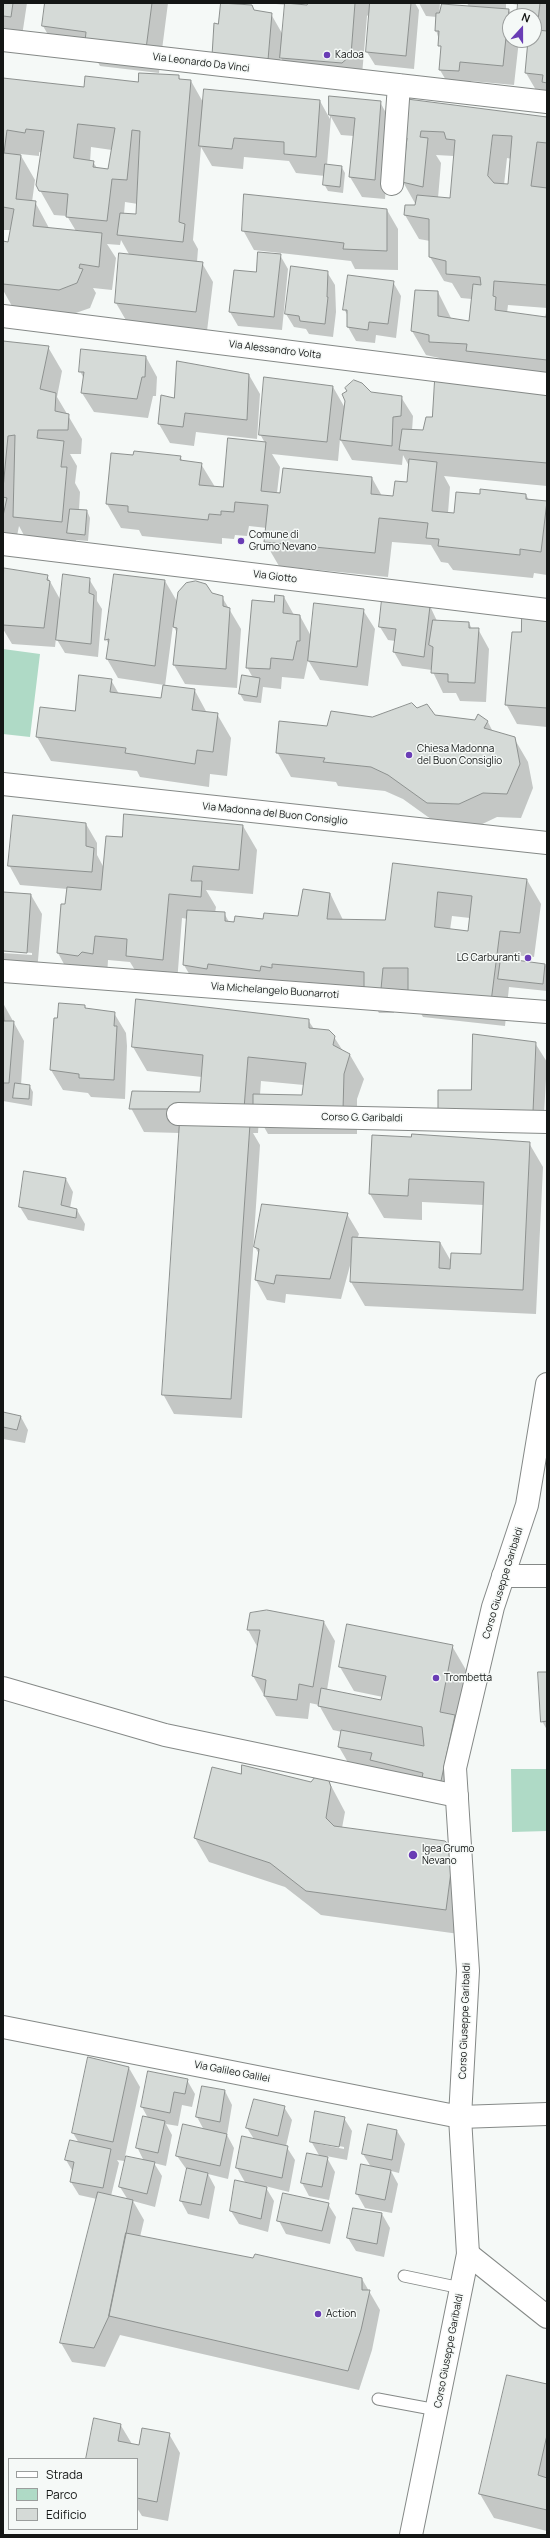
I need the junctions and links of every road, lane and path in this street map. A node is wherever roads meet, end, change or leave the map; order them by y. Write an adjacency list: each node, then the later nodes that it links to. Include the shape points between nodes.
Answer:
1 (3, 40): 2 (street, Via Leonardo Da Vinci)
2 (399, 85): 3 (street, Via Leonardo Da Vinci); 4 (street)
3 (547, 102)
4 (392, 184)
5 (3, 316): 6 (street, Via Alessandro Volta)
6 (547, 384)
7 (3, 544): 8 (street, Via Giotto)
8 (547, 610)
9 (3, 784): 10 (street, Via Madonna del Buon Consiglio)
10 (547, 843)
11 (3, 970): 12 (street, Via Michelangelo Buonarroti)
12 (547, 1012)
13 (178, 1114): 14 (street, Corso G. Garibaldi)
14 (547, 1122)
15 (547, 1384): 16 (street, Corso Giuseppe Garibaldi, via 526,1505)
16 (503, 1576): 17 (street); 19 (street, Corso Giuseppe Garibaldi, via 493,1607 455,1768)
17 (547, 1576)
18 (3, 1688): 19 (street, via 165,1735)
19 (457, 1796): 22 (street, Corso Giuseppe Garibaldi, via 468,1971)
20 (3, 2027): 22 (street, Via Galileo Galilei)
21 (547, 2114): 22 (street)
22 (460, 2117): 23 (street, Corso Giuseppe Garibaldi)
23 (468, 2254): 25 (street, Corso Giuseppe Garibaldi); 26 (street)
24 (404, 2276): 25 (lane)
25 (461, 2288): 28 (street, Corso Giuseppe Garibaldi)
26 (547, 2317)
27 (378, 2399): 28 (lane)
28 (437, 2410): 29 (street, Corso Giuseppe Garibaldi)
29 (411, 2535)

